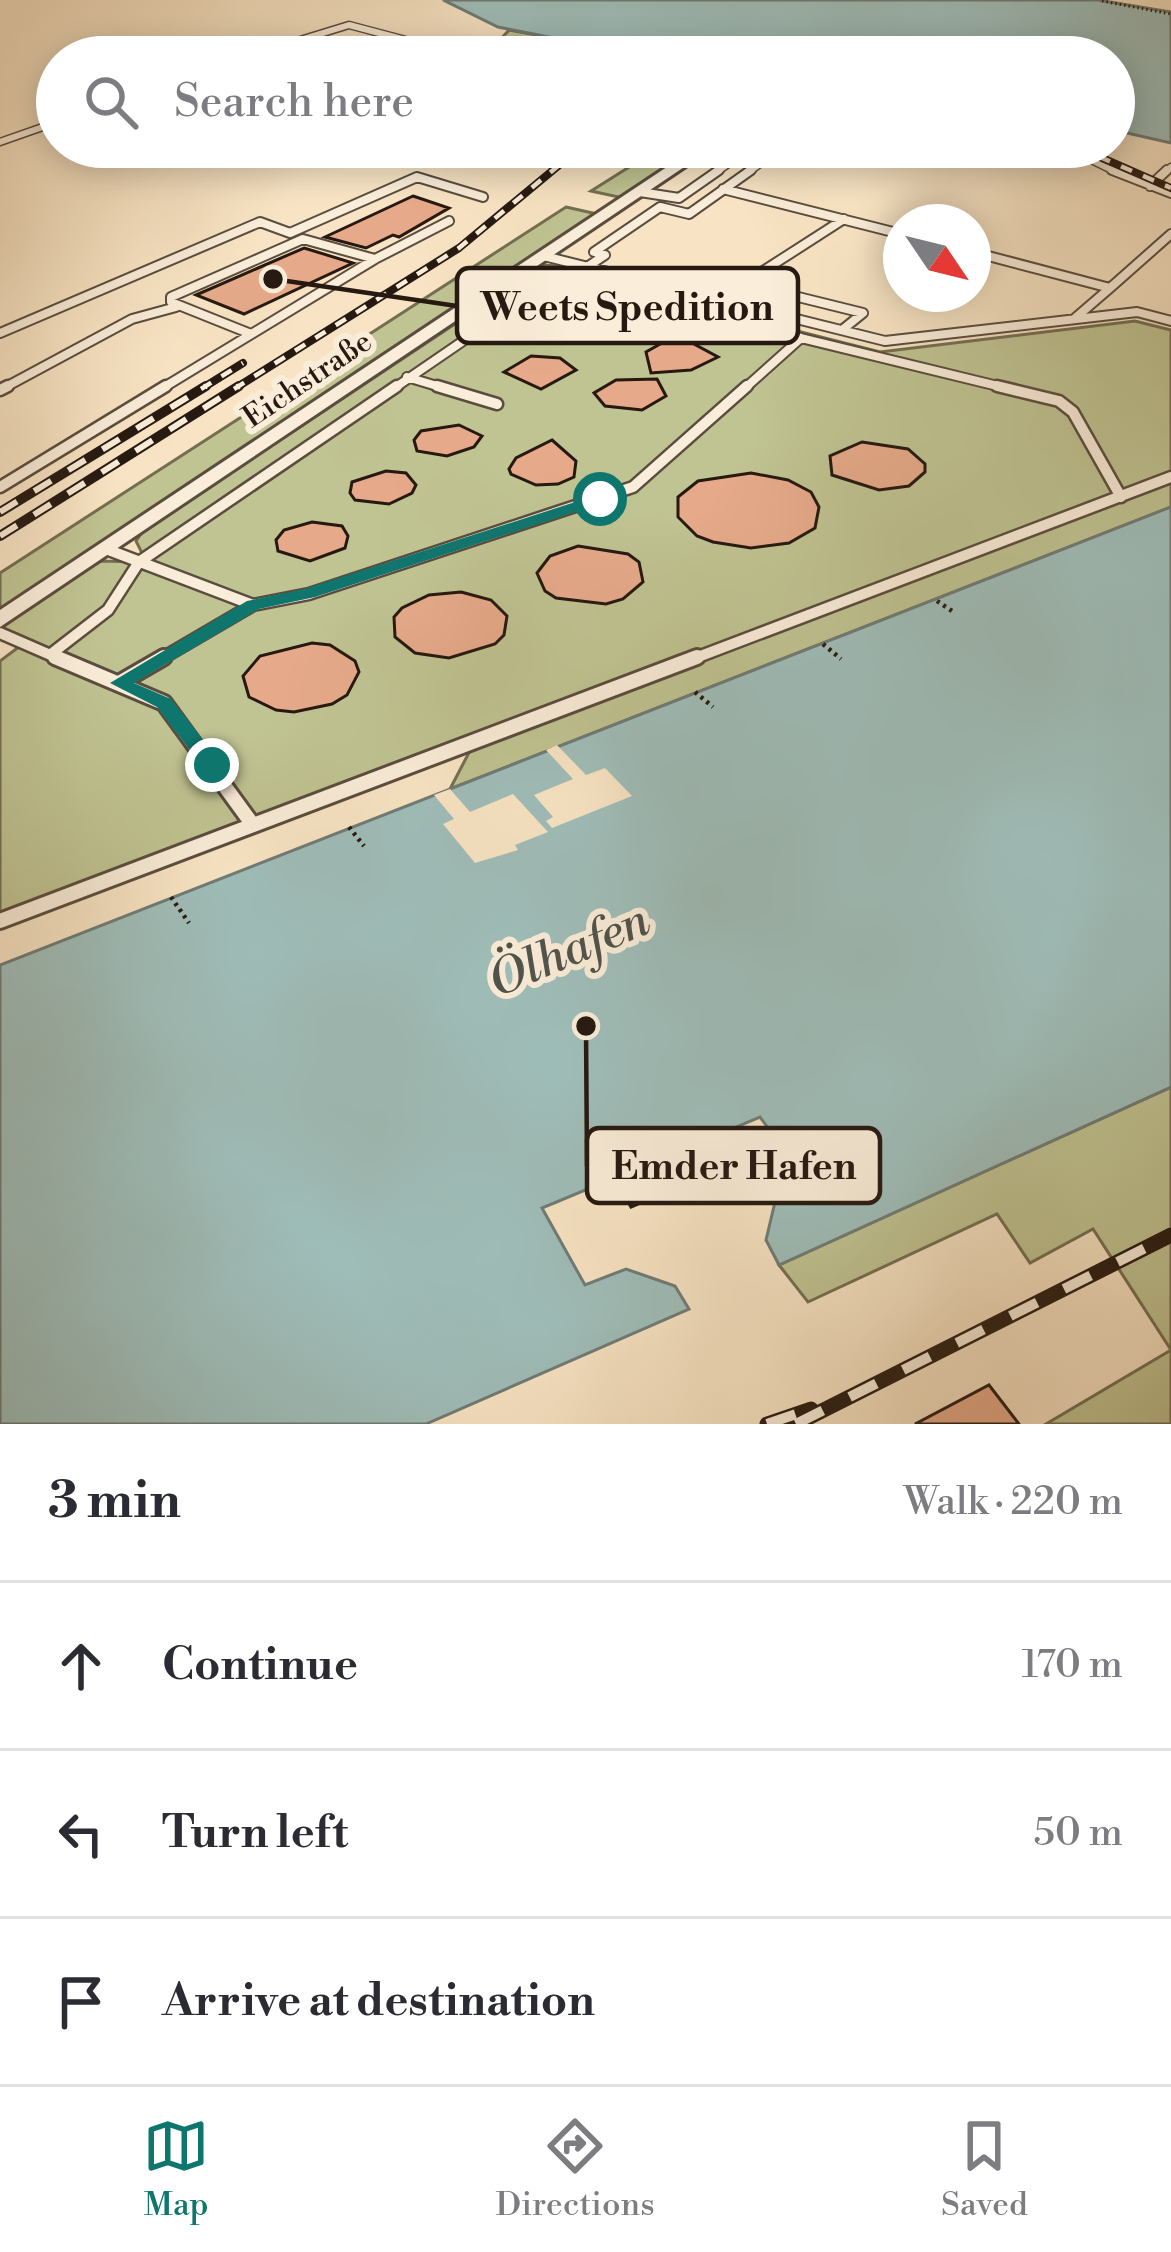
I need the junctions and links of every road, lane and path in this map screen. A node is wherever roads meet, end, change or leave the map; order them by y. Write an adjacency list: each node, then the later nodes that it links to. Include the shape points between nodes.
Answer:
1 (1102, 2): 2 (path)
2 (1171, 14)
3 (305, 36): 4 (lane, via 349,25)
4 (391, 36)
5 (36, 129): 6 (lane)
6 (0, 142)
7 (1171, 167): 12 (lane)
8 (676, 168): 14 (street, Eichstraße)
9 (722, 168): 14 (lane, via 679,197)
10 (754, 168): 13 (lane)
11 (1111, 168): 12 (lane)
12 (1150, 186): 15 (lane)
13 (723, 189): 17 (lane); 24 (lane, via 688,214 660,207 594,252 605,254)
14 (640, 192): 21 (street, Eichstraße)
15 (1171, 193)
16 (483, 197): 30 (lane, via 417,177 290,233 260,222)
17 (844, 219): 19 (lane); 29 (lane, via 760,273 774,291 863,314)
18 (449, 220): 23 (lane)
19 (883, 229)
20 (1171, 234): 25 (lane)
21 (544, 256): 24 (lane); 39 (street, Eichstraße)
22 (991, 257): 25 (lane)
23 (375, 259): 26 (lane, via 292,242 171,297); 31 (lane)
24 (587, 267): 29 (lane)
25 (1110, 288): 27 (lane)
26 (183, 307): 31 (lane); 34 (lane, via 150,311)
27 (1074, 320): 28 (lane, via 1137,312); 29 (lane, via 885,341)
28 (1171, 320)
29 (842, 330)
30 (0, 333)
31 (251, 334): 37 (lane)
32 (801, 338): 33 (lane, via 556,278); 38 (lane, via 1058,401); 42 (lane, via 633,488)
33 (407, 377): 35 (lane); 40 (lane)
34 (0, 390)
35 (497, 404)
36 (1171, 477): 38 (lane)
37 (0, 488)
38 (1121, 496): 52 (lane)
39 (106, 549): 40 (lane); 44 (street, Eichstraße)
40 (140, 562): 42 (lane); 47 (lane, via 108,610)
41 (937, 601): 43 (path)
42 (253, 605): 49 (lane)
43 (955, 613)
44 (0, 620)
45 (0, 633): 47 (lane)
46 (823, 644): 48 (path)
47 (51, 654): 49 (lane)
48 (842, 658)
49 (119, 683): 52 (lane, via 164,703)
50 (695, 692): 51 (path)
51 (713, 707)
52 (253, 825): 56 (lane)
53 (349, 827): 54 (path)
54 (364, 846)
55 (171, 897): 57 (path)
56 (0, 921)
57 (189, 923)

